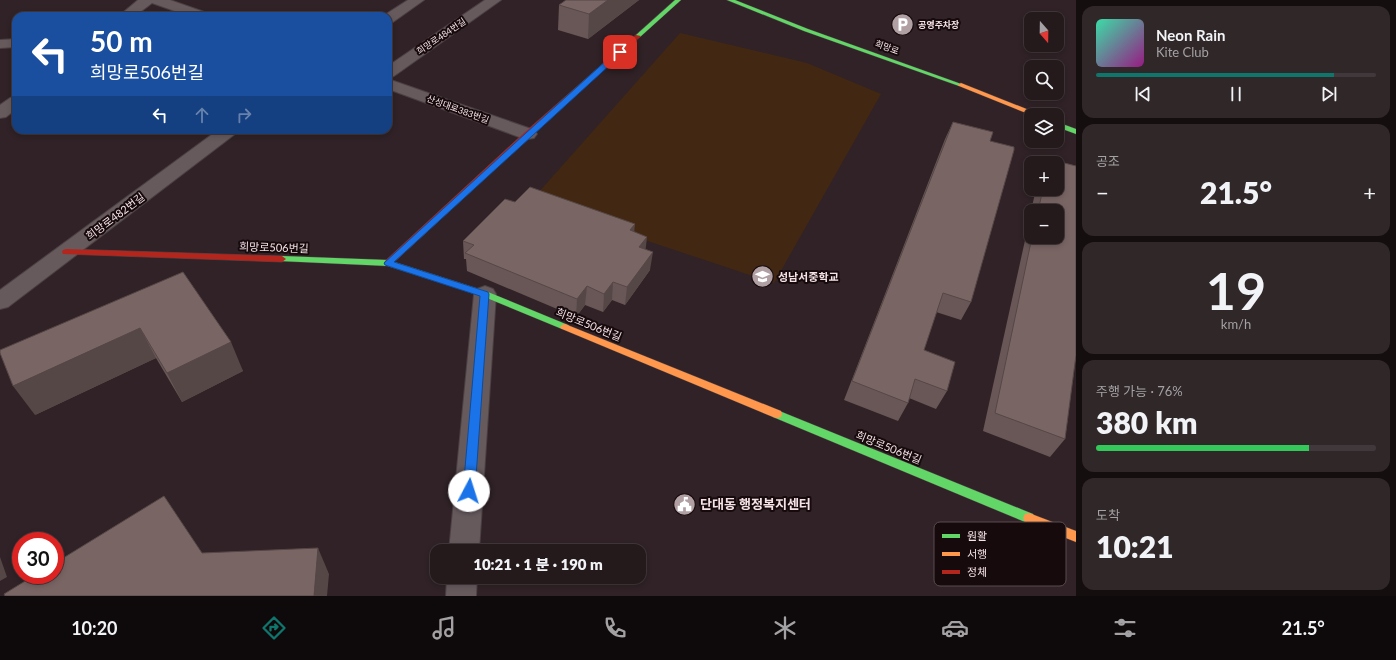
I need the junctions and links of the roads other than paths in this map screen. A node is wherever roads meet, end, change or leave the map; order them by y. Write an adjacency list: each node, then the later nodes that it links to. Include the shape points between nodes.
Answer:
1 (147, 0): 7 (street)
2 (158, 0): 8 (street)
3 (417, 0): 9 (street)
4 (494, 0): 12 (street, 희망로484번길)
5 (678, 0): 20 (street)
6 (730, 0): 15 (street, 희망로)
7 (131, 12)
8 (191, 12)
9 (392, 16)
10 (0, 44): 11 (street)
11 (12, 44)
12 (392, 70)
13 (392, 85): 20 (street, 산성대로383번길)
14 (12, 104): 16 (street)
15 (1024, 110)
16 (0, 113)
17 (1064, 127): 18 (street)
18 (1076, 132)
19 (224, 134): 21 (street, 희망로482번길)
20 (528, 134): 22 (street)
21 (66, 252): 22 (street, 희망로506번길); 24 (street, 희망로482번길)
22 (388, 263): 23 (street, 희망로506번길)
23 (485, 294): 25 (street, 희망로506번길); 28 (street)
24 (0, 301)
25 (1040, 522)
26 (1066, 533): 27 (street, 희망로506번길)
27 (1076, 537)
28 (465, 544)
29 (462, 584): 30 (street)
30 (461, 596)

